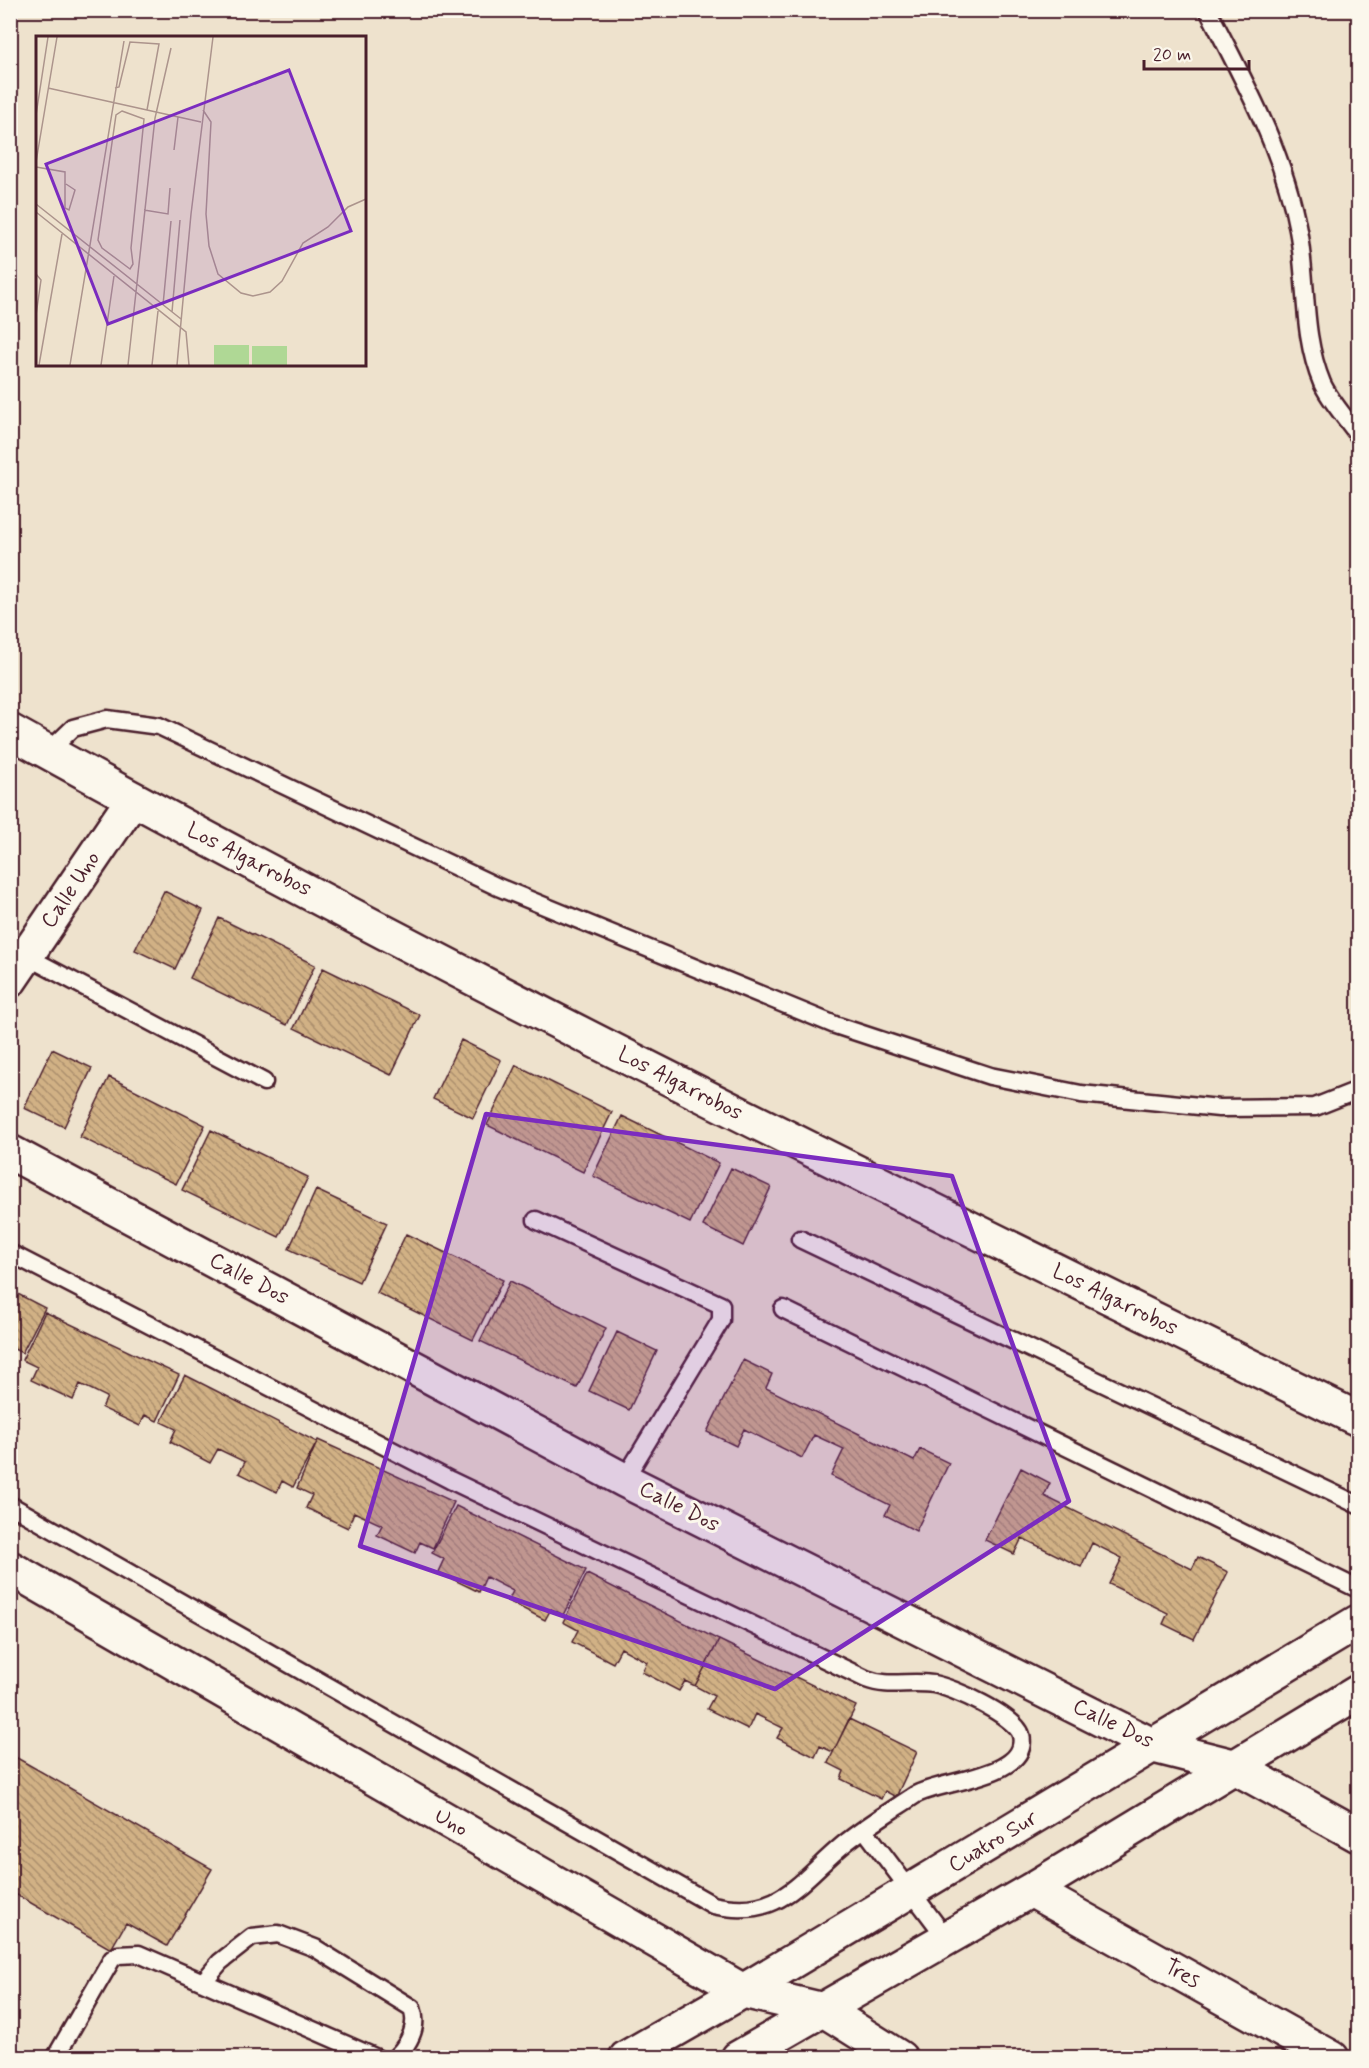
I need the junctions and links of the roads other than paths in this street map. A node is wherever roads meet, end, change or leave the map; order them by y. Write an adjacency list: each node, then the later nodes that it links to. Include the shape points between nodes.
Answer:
1 (1208, 10): 2 (lane, via 1278,159 1298,230 1310,346 1323,384)
2 (1359, 435)
3 (10, 732): 4 (street, Los Algarrobos)
4 (48, 752): 5 (street, Los Algarrobos); 8 (lane, via 73,728 107,719 159,726 498,887 835,1025 990,1076 1082,1094 1219,1108 1315,1107)
5 (133, 800): 6 (street, Calle Uno); 14 (street, Los Algarrobos, via 787,1140)
6 (18, 968): 7 (lane)
7 (264, 1082)
8 (1359, 1090)
9 (10, 1152): 15 (street, Calle Dos)
10 (536, 1221): 15 (lane, via 721,1305 721,1320)
11 (800, 1239): 17 (lane)
12 (10, 1253): 24 (lane, via 450,1480 866,1679 888,1685 945,1687 1018,1728 1019,1750 1006,1765 983,1776 920,1792)
13 (783, 1309): 19 (lane)
14 (1359, 1419)
15 (624, 1480): 22 (street, Calle Dos)
16 (10, 1505): 24 (lane, via 713,1905 751,1909 785,1897)
17 (1359, 1505)
18 (10, 1568): 30 (street, Uno)
19 (1359, 1589)
20 (1359, 1622): 22 (street, Cuatro Sur)
21 (1359, 1692): 23 (street)
22 (1154, 1746): 23 (street, Calle Dos); 27 (street, Cuatro Sur)
23 (1233, 1767): 25 (street, Calle Dos); 26 (street)
24 (864, 1829): 27 (lane)
25 (1359, 1835)
26 (1031, 1890): 28 (street); 38 (street, Tres)
27 (911, 1891): 28 (lane); 30 (street, Cuatro Sur)
28 (946, 1939): 31 (street)
29 (203, 1982): 32 (lane, via 139,1954 118,1955 112,1959); 33 (lane); 34 (lane, via 220,1962 252,1937 278,1934 315,1948 412,2008 416,2019 414,2031)
30 (743, 1991): 31 (street, Uno); 35 (street, Cuatro Sur)
31 (824, 2010): 36 (street); 37 (street, Uno)
32 (55, 2058)
33 (378, 2058)
34 (395, 2058)
35 (626, 2058)
36 (738, 2058)
37 (900, 2058)
38 (1332, 2058)

